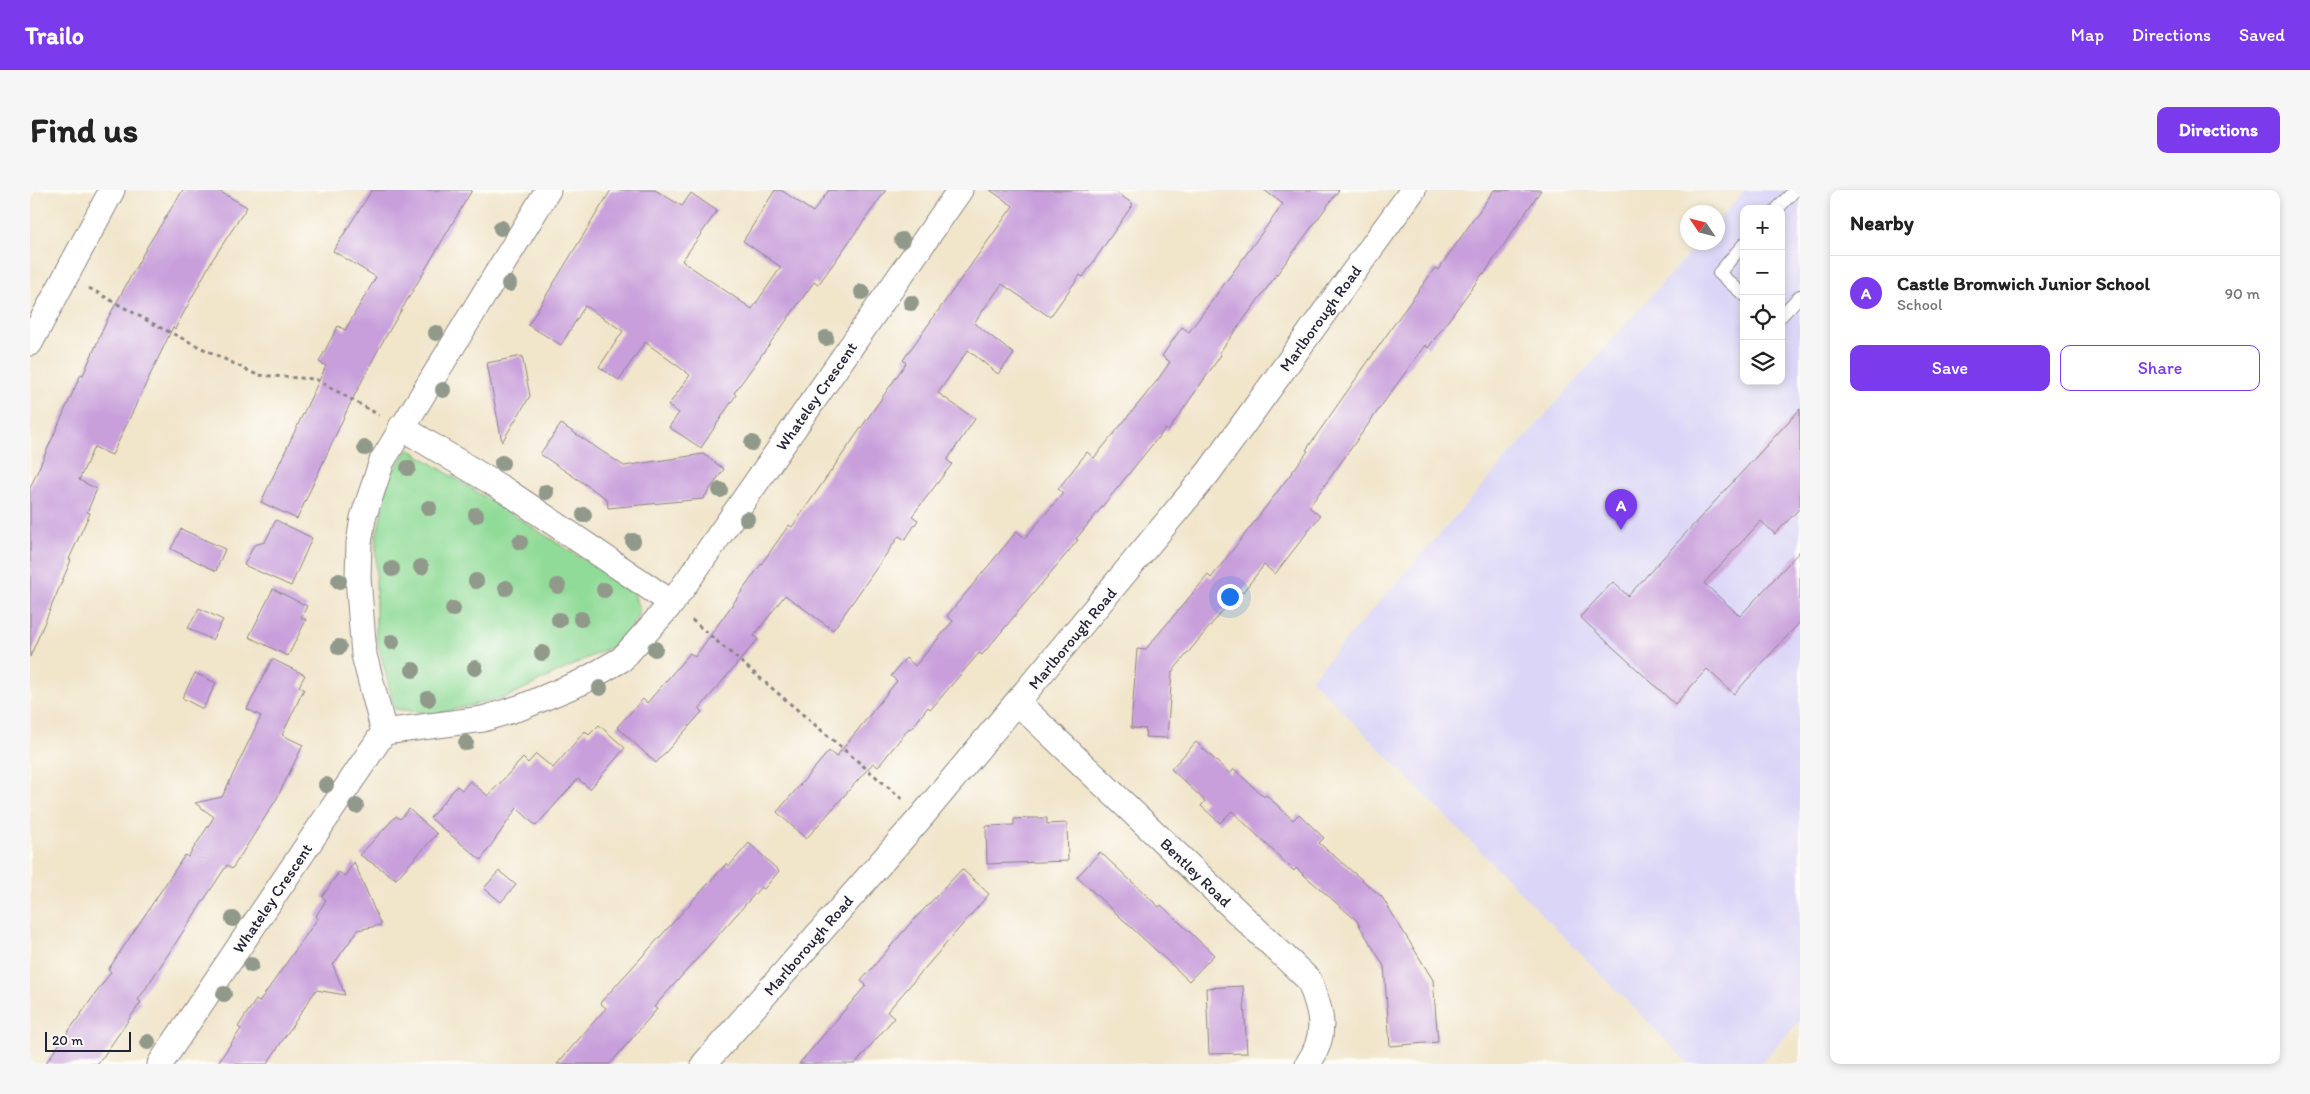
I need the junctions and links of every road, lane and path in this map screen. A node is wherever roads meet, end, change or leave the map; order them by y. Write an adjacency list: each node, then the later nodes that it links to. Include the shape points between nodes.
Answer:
1 (112, 190): 8 (street)
2 (548, 190): 13 (street)
3 (960, 190): 14 (street, Whateley Crescent)
4 (1413, 190): 15 (street, Marlborough Road, via 1208,473)
5 (1795, 190): 6 (lane)
6 (1781, 205)
7 (1740, 249): 9 (lane, via 1719,273)
8 (65, 275): 12 (street); 13 (path, via 159,327 257,375 315,379)
9 (1740, 291)
10 (1800, 296): 11 (lane)
11 (1785, 312)
12 (30, 343)
13 (402, 427): 14 (street, via 508,492); 16 (street, via 373,484 359,543 364,655)
14 (672, 603): 16 (street, Whateley Crescent, via 622,659 582,682 483,720); 17 (path)
15 (1018, 702): 17 (street, Marlborough Road); 20 (street, Bentley Road, via 1309,980 1320,1009 1321,1036)
16 (384, 732): 18 (street, Whateley Crescent)
17 (922, 816): 19 (street, Marlborough Road)
18 (160, 1064)
19 (704, 1064)
20 (1308, 1064)

